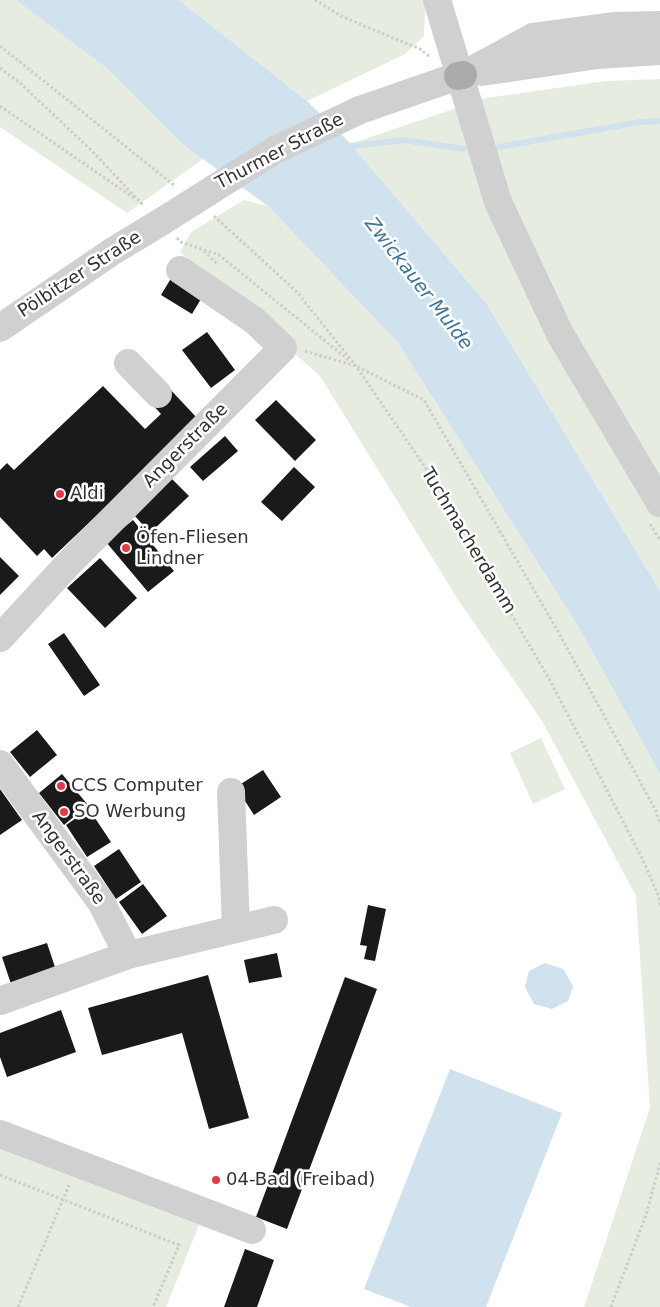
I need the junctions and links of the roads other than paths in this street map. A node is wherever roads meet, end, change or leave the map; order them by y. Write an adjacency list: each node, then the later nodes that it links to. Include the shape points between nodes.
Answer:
1 (436, 0): 4 (street)
2 (660, 25): 4 (street, Thurmer Straße, via 615,26 533,37)
3 (660, 51): 4 (street, Thurmer Straße, via 598,55)
4 (461, 75): 5 (street, Thurmer Straße, bridge, via 360,110 275,150); 10 (street, via 506,220 560,334)
5 (161, 222): 7 (street, Pölbitzer Straße)
6 (180, 270): 11 (street, Angerstraße, via 255,321 283,348 70,562)
7 (0, 328)
8 (128, 363): 9 (street)
9 (158, 394)
10 (660, 503)
11 (0, 638)
12 (0, 764): 16 (street, Angerstraße, via 101,902)
13 (231, 792): 15 (street)
14 (274, 920): 15 (street)
15 (236, 929): 16 (street)
16 (128, 955): 17 (street)
17 (0, 1001)
18 (0, 1134): 19 (street)
19 (252, 1230)

